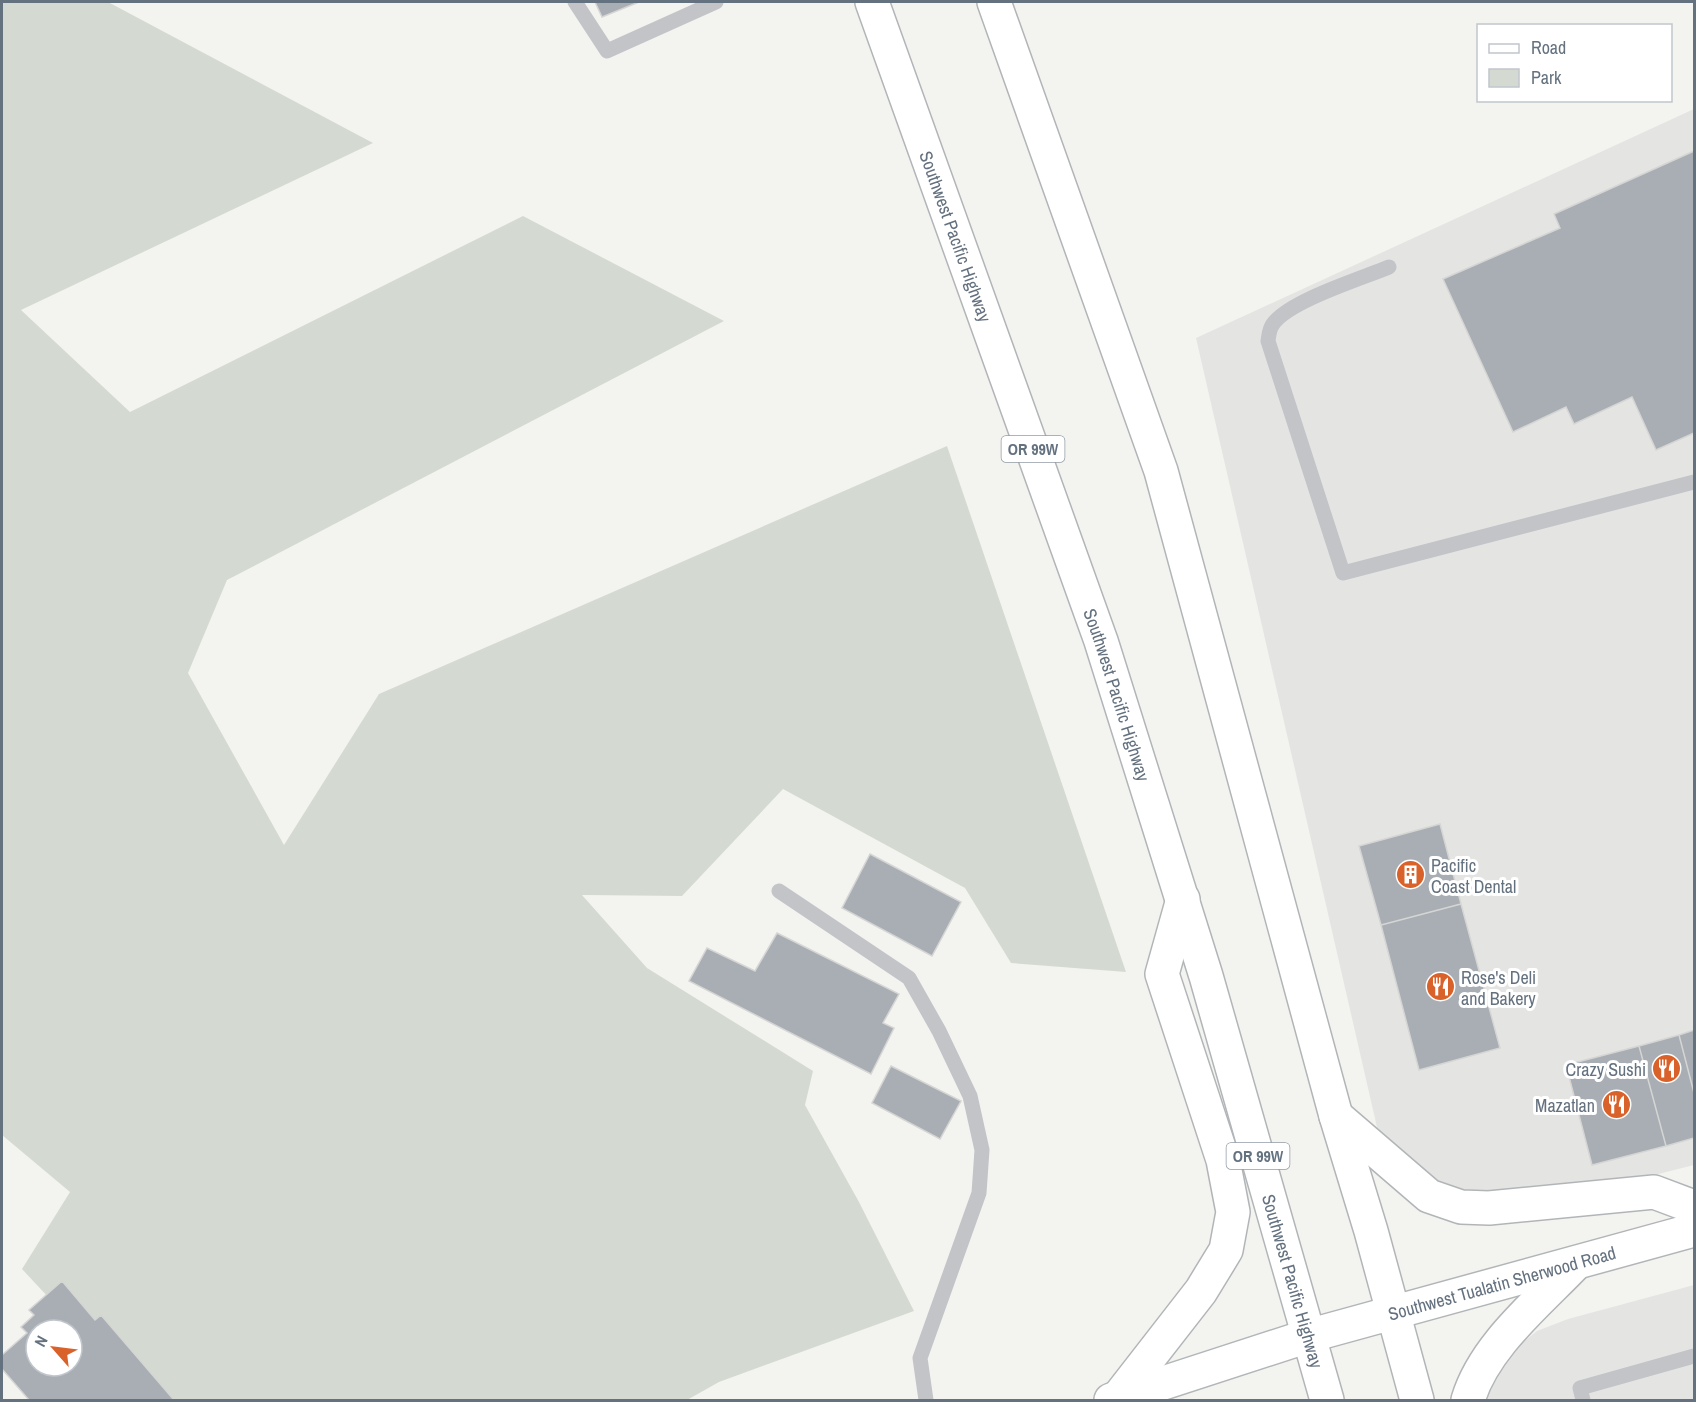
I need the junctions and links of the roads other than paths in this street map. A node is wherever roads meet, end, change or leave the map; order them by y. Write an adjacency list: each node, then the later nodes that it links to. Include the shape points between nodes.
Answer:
1 (575, 2): 2 (lane, via 607,51)
2 (716, 2)
3 (872, 2): 8 (main road, Southwest Pacific Highway / OR 99W, via 1101,641)
4 (994, 2): 9 (main road, via 1161,471)
5 (1389, 267): 6 (lane, via 1299,305 1280,315 1270,326 1269,341 1343,573)
6 (1695, 482)
7 (779, 891): 17 (lane, via 909,978 970,1096 982,1150 979,1193 920,1358)
8 (1183, 899): 14 (main road, Southwest Pacific Highway / OR 99W); 16 (main road, via 1162,974 1223,1160 1233,1212 1231,1228 1226,1250 1201,1292)
9 (1336, 1116): 10 (main road, via 1429,1196 1461,1207 1489,1208 1654,1192); 13 (main road)
10 (1695, 1207)
11 (1695, 1230): 12 (main road, Southwest Tualatin Sherwood Road)
12 (1576, 1263): 13 (main road, Southwest Tualatin Sherwood Road); 20 (main road, via 1501,1344 1476,1377)
13 (1394, 1312): 14 (main road, Southwest Tualatin Sherwood Road); 19 (main road)
14 (1308, 1336): 16 (main road, Southwest Tualatin Sherwood Road); 18 (main road, Southwest Pacific Highway / OR 99W)
15 (1695, 1356): 21 (lane, via 1580,1388)
16 (1114, 1400)
17 (926, 1401)
18 (1327, 1401)
19 (1417, 1401)
20 (1468, 1401)
21 (1583, 1401)

